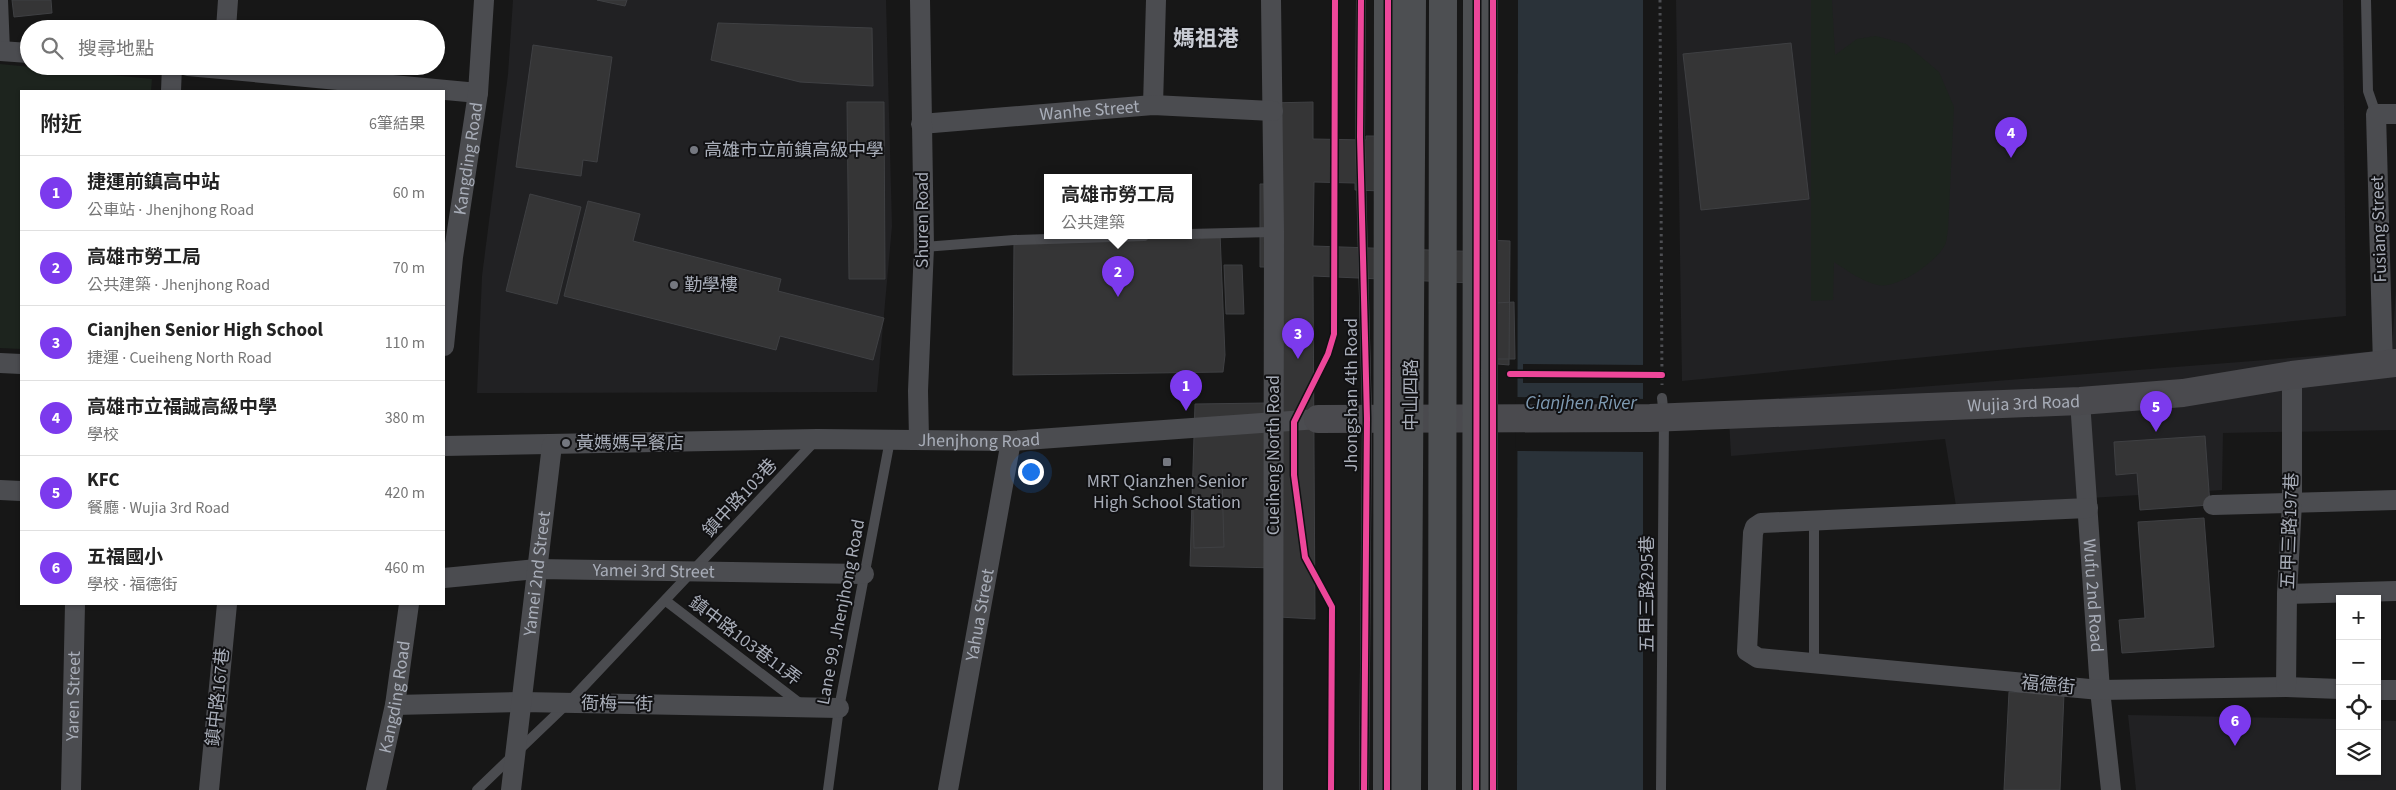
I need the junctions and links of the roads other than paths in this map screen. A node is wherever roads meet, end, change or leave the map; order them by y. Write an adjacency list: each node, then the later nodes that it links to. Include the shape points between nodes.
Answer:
1 (3, 0): 15 (lane)
2 (228, 0): 14 (street)
3 (484, 0): 20 (street, Kangding Road)
4 (920, 0): 25 (street, Shuren Road)
5 (1156, 0): 21 (street, Wanhe Street)
6 (1271, 0): 22 (street, Cueiheng North Road)
7 (1361, 0): 38 (lane, Jhongshan 4th Road, via 1360,137)
8 (1388, 0): 38 (main road, Jhongshan 4th Road)
9 (1412, 0): 38 (main road, 中山四路)
10 (1443, 0): 39 (main road, 中山四路)
11 (1477, 0): 40 (main road)
12 (1493, 0): 40 (lane)
13 (2366, 0): 23 (lane, via 2368,91)
14 (227, 20)
15 (2, 51): 16 (street)
16 (20, 52)
17 (172, 75): 19 (street)
18 (294, 75): 20 (street)
19 (171, 90)
20 (478, 93): 30 (street, Kangding Road, via 453,257)
21 (1153, 105): 22 (street); 25 (street, Wanhe Street)
22 (1273, 111): 26 (street, Cueiheng North Road)
23 (2376, 114): 24 (street); 33 (street, Fusiang Street)
24 (2396, 114)
25 (921, 124): 29 (street, Shuren Road)
26 (1274, 232): 27 (lane); 41 (street, Cueiheng North Road)
27 (1192, 234)
28 (1046, 239): 29 (lane)
29 (924, 246): 43 (street, Shuren Road)
30 (445, 336)
31 (0, 363): 32 (street)
32 (20, 364)
33 (2389, 364): 34 (main road, Wujia 3rd Road)
34 (2292, 375): 35 (main road, Wujia 3rd Road, via 2182,393); 51 (street, 五甲三路197巷)
35 (2080, 402): 36 (main road, Wujia 3rd Road); 53 (street, Wufu 2nd Road)
36 (1659, 411): 40 (main road, Wujia 3rd Road); 91 (lane, 五甲三路295巷)
37 (1318, 418): 38 (main road, Jhenjhong Road); 41 (street, Jhenjhong Road)
38 (1388, 418): 39 (main road, Jhenjhong Road); 85 (lane, Jhongshan 4th Road); 86 (main road, Jhongshan 4th Road); 87 (main road, 中山四路)
39 (1444, 418): 40 (main road, Jhenjhong Road); 88 (main road, 中山四路)
40 (1494, 418): 89 (main road); 90 (lane)
41 (1273, 422): 45 (street, Jhenjhong Road); 84 (street, Cueiheng North Road)
42 (817, 439): 44 (street, Jhenjhong Road); 46 (street, Jhenjhong Road); 56 (lane, 鎮中路103巷)
43 (919, 439): 44 (street, Jhenjhong Road); 45 (street, Jhenjhong Road)
44 (890, 440): 57 (lane, Lane 99, Jhenjhong Road)
45 (1011, 441): 83 (street, Yahua Street)
46 (552, 445): 47 (street, Jhenjhong Road); 55 (street, Yamei 2nd Street)
47 (445, 446)
48 (0, 490): 49 (street)
49 (20, 491)
50 (2396, 500): 51 (street)
51 (2292, 503): 52 (street); 60 (street, 五甲三路197巷)
52 (2213, 505)
53 (2088, 508): 54 (street); 68 (street, Wufu 2nd Road)
54 (1814, 521): 65 (lane); 65 (street, 福德街, via 1761,523 1755,527 1746,646 1752,656 1758,658)
55 (538, 569): 56 (street, Yamei 3rd Street); 58 (street, Yamei 3rd Street); 71 (street, Yamei 2nd Street)
56 (696, 570): 57 (street, Yamei 3rd Street); 61 (lane, 鎮中路103巷)
57 (864, 574): 75 (lane, Lane 99, Jhenjhong Road)
58 (445, 578)
59 (2396, 592): 60 (street)
60 (2287, 594): 66 (street, 五甲三路197巷)
61 (666, 602): 72 (lane, 鎮中路103巷); 74 (lane, 鎮中路103巷11弄)
62 (75, 605): 77 (street, Yaren Street)
63 (227, 605): 78 (street, 鎮中路167巷)
64 (409, 605): 73 (street, Kangding Road)
65 (1814, 662): 68 (street, 福德街)
66 (2286, 687): 67 (street, 福德街); 68 (street, 福德街)
67 (2336, 689)
68 (2100, 690): 92 (street, Wufu 2nd Road)
69 (2381, 690): 70 (street)
70 (2396, 690)
71 (522, 702): 72 (street, 衙梅一街); 73 (street, 衙梅一街); 76 (street, Yamei 2nd Street)
72 (568, 703): 74 (street, 衙梅一街); 76 (lane, 鎮中路103巷)
73 (395, 705): 79 (street, Kangding Road)
74 (805, 707): 75 (street, 衙梅一街)
75 (839, 708): 82 (lane, Lane 99, Jhenjhong Road)
76 (516, 754): 80 (lane, 鎮中路103巷); 81 (street, Yamei 2nd Street)
77 (71, 790)
78 (209, 790)
79 (376, 790)
80 (477, 790)
81 (511, 790)
82 (828, 790)
83 (948, 790)
84 (1273, 790)
85 (1364, 790)
86 (1387, 790)
87 (1407, 790)
88 (1442, 790)
89 (1476, 790)
90 (1493, 790)
91 (1661, 790)
92 (2111, 790)

